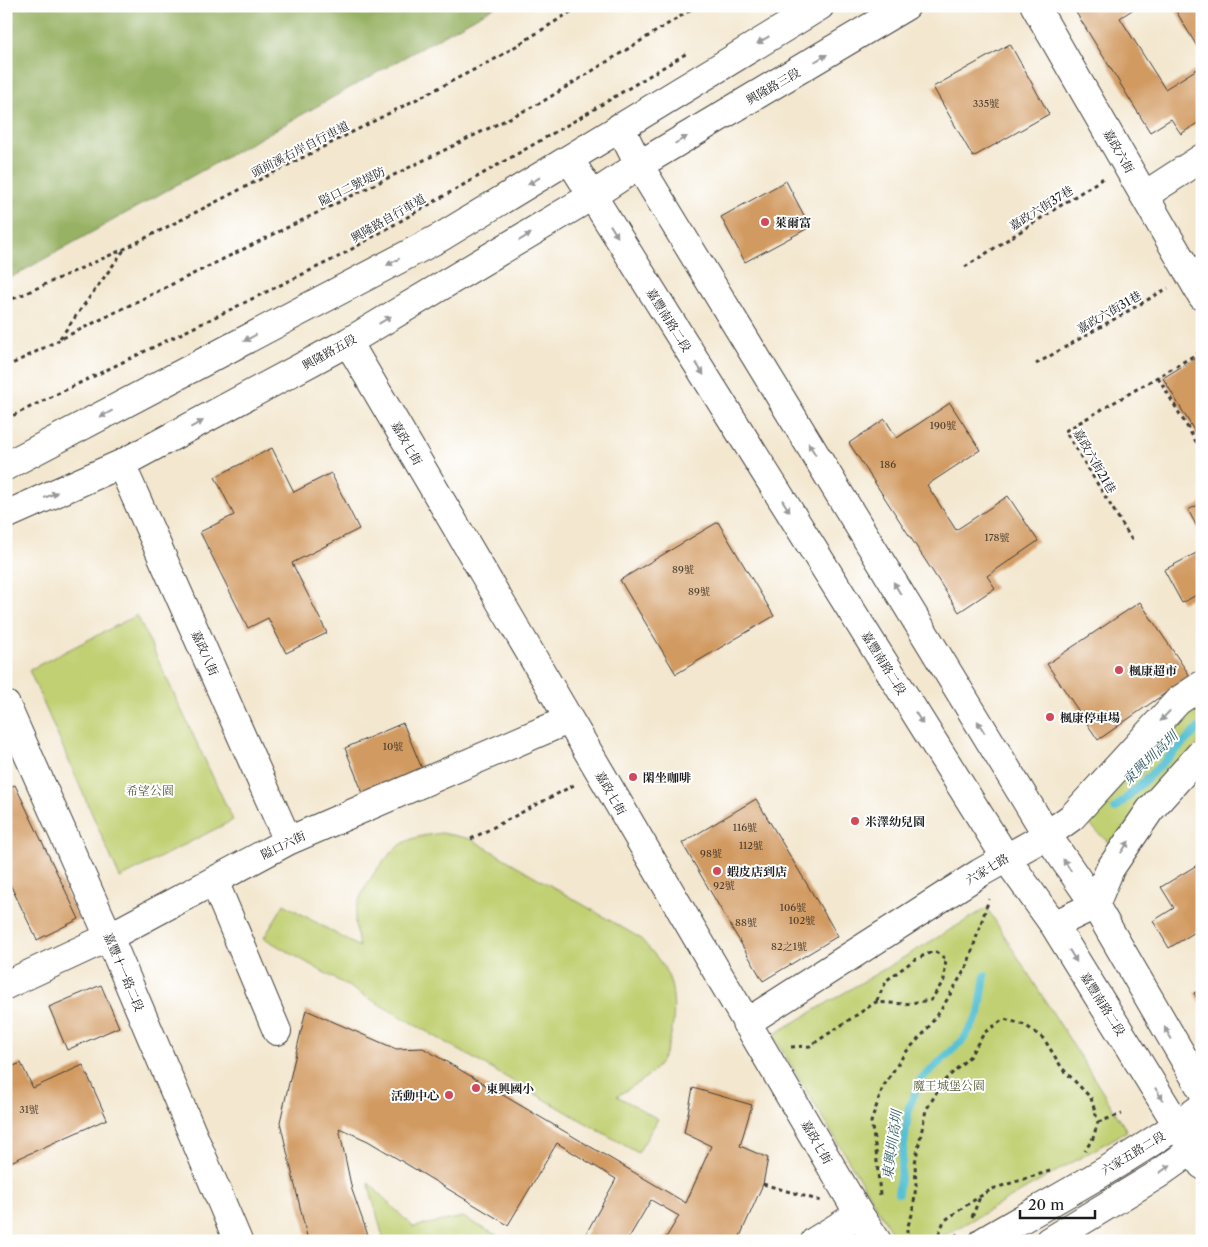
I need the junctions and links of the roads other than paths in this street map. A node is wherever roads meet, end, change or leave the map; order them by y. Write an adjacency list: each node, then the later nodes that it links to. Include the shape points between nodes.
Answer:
1 (820, 6): 4 (street, one-way to 4)
2 (906, 6): 7 (street, 興隆路三段, one-way to 2)
3 (1035, 6): 8 (street, 嘉政六街)
4 (620, 127): 6 (street); 7 (street)
5 (1202, 158): 8 (street)
6 (570, 160): 9 (street, 嘉豐南路二段); 13 (street, one-way to 13, via 441,237)
7 (639, 165): 9 (street, 興隆路五段); 19 (street, one-way to 7)
8 (1144, 195): 10 (street, 嘉政六街)
9 (592, 196): 11 (street, 興隆路五段, one-way to 9); 21 (street, 嘉豐南路二段, one-way to 21)
10 (1196, 285)
11 (348, 342): 12 (street, 興隆路五段, one-way to 11); 17 (street, 嘉政七街)
12 (121, 464): 14 (street, 興隆路五段, one-way to 12); 20 (street, 嘉政八街)
13 (6, 466)
14 (6, 515)
15 (1202, 685): 19 (street, 六家七路, one-way to 19, via 1178,701 1072,817)
16 (6, 705): 25 (street, 嘉豐十一路二段)
17 (568, 720): 20 (street, 隘口六街); 27 (street, 嘉政七街)
18 (1202, 752): 23 (street, one-way to 18, via 1110,869 1150,810)
19 (1046, 835): 21 (street, 六家七路); 23 (street, one-way to 19)
20 (288, 841): 22 (street, 隘口六街)
21 (1006, 858): 24 (street, 嘉豐南路二段); 27 (street, 六家七路)
22 (214, 881): 25 (street, 隘口六街); 28 (street)
23 (1095, 905): 24 (street); 29 (street, one-way to 23)
24 (1054, 925): 31 (street, 嘉豐南路二段, one-way to 31)
25 (109, 937): 26 (street, 隘口六街); 35 (street, 嘉豐十一路二段)
26 (6, 985)
27 (746, 1023): 33 (street, 嘉政七街)
28 (277, 1031)
29 (1202, 1090)
30 (1202, 1107): 31 (street, 六家五路二段)
31 (1178, 1125): 32 (street, 嘉豐南路二段); 37 (street, 六家五路二段)
32 (1199, 1152): 38 (street, one-way to 32)
33 (859, 1214): 34 (street, 嘉政七街); 36 (street)
34 (889, 1237)
35 (238, 1241)
36 (815, 1241)
37 (984, 1241)
38 (1049, 1241)

